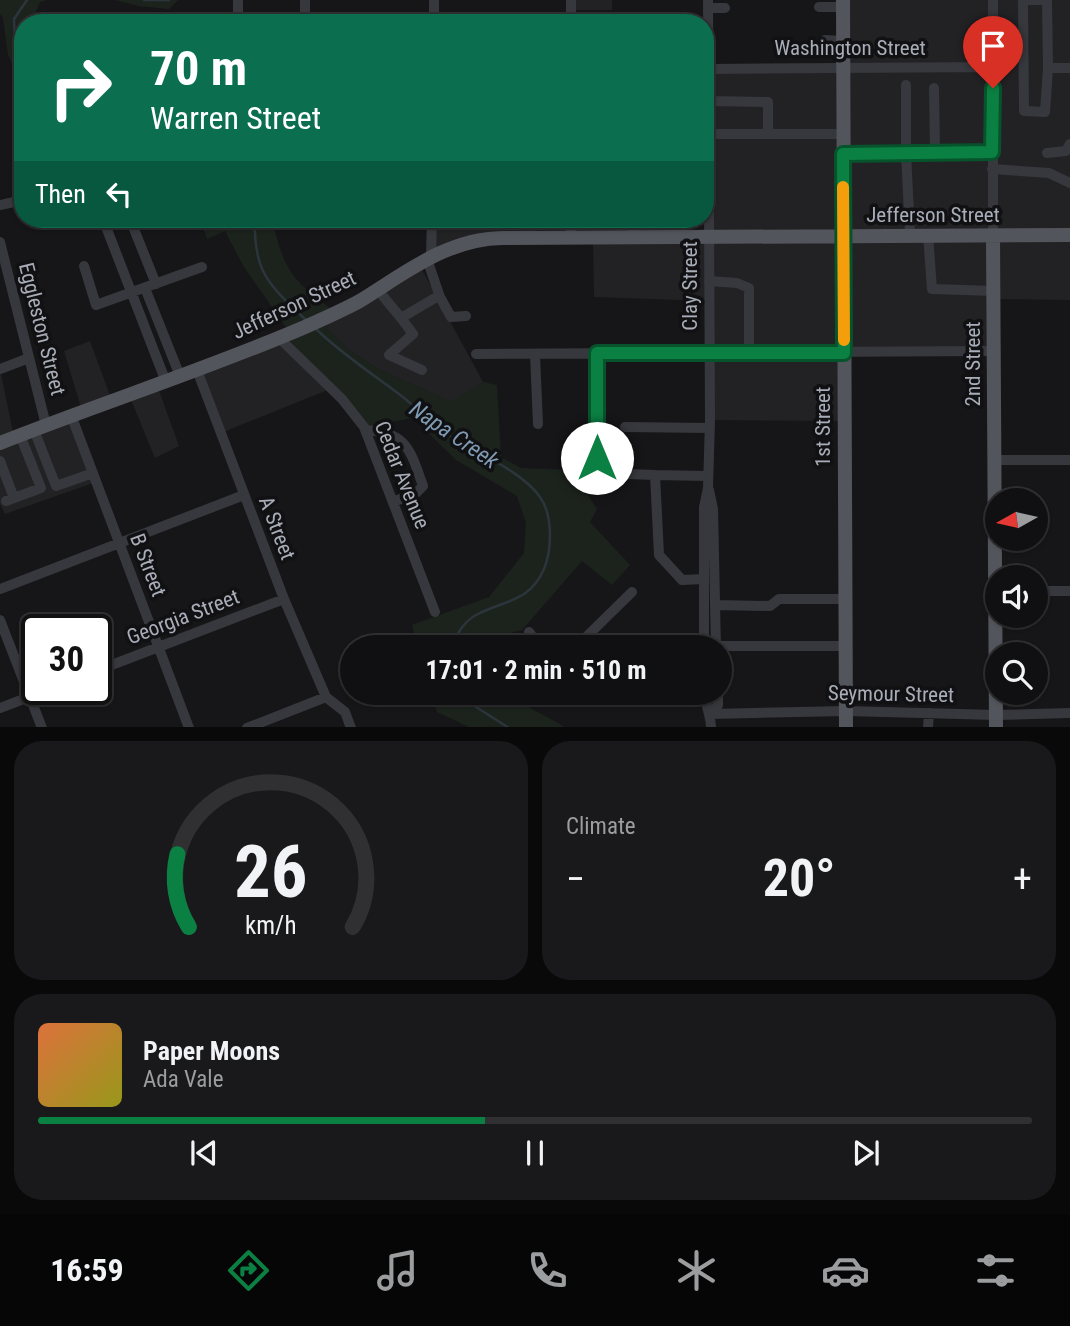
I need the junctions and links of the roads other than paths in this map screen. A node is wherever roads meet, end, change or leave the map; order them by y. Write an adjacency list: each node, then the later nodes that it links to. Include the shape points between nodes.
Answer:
1 (993, 0): 11 (street, 2nd Street)
2 (708, 4): 5 (street)
3 (843, 4): 4 (street); 9 (main road, 1st Street)
4 (819, 7)
5 (724, 8)
6 (714, 39): 7 (street)
7 (722, 39)
8 (825, 40): 9 (street)
9 (843, 41): 10 (main road, 1st Street)
10 (844, 67): 11 (street, Washington Street); 14 (street, Washington Street); 20 (main road, 1st Street)
11 (993, 67): 22 (street, 2nd Street)
12 (1048, 68): 12 (street, via 1047,0 1023,0 1024,111 1045,112); 13 (street)
13 (1070, 68)
14 (714, 69)
15 (906, 85): 23 (street)
16 (934, 88): 24 (street)
17 (714, 106): 19 (street, via 768,102)
18 (714, 134): 19 (street)
19 (768, 134): 20 (street)
20 (843, 134): 26 (main road, 1st Street)
21 (1070, 145): 25 (street, via 1066,151)
22 (992, 152): 24 (street); 27 (street, 2nd Street)
23 (906, 153): 24 (street); 26 (street); 35 (street)
24 (934, 153)
25 (1046, 153)
26 (843, 154): 39 (main road, 1st Street)
27 (992, 169): 28 (street, via 1049,173); 40 (street, 2nd Street)
28 (1070, 183)
29 (107, 228): 51 (street)
30 (133, 228): 48 (street)
31 (431, 228): 44 (street)
32 (571, 228): 42 (street)
33 (634, 228): 41 (street)
34 (709, 228): 38 (street, Clay Street)
35 (910, 235): 36 (main road, Jefferson Street); 39 (main road, Jefferson Street)
36 (928, 235): 40 (main road, Jefferson Street); 50 (street, via 932,289)
37 (1070, 235): 40 (main road, Jefferson Street)
38 (709, 236): 39 (main road, Jefferson Street); 41 (main road, Jefferson Street); 47 (street, Clay Street)
39 (843, 236): 60 (main road, 1st Street)
40 (993, 236): 50 (main road, 2nd Street)
41 (634, 237): 42 (main road, Jefferson Street)
42 (571, 238): 44 (main road, Jefferson Street, via 481,239)
43 (0, 242): 63 (street, Eggleston Street)
44 (429, 258): 49 (main road, Jefferson Street); 53 (street, via 451,317)
45 (84, 266): 51 (street, via 96,305)
46 (202, 267): 48 (street)
47 (709, 281): 58 (street, Clay Street); 59 (street, via 749,288)
48 (151, 286): 51 (street); 67 (street)
49 (377, 289): 54 (street); 55 (main road, Jefferson Street)
50 (994, 290): 56 (main road, 2nd Street)
51 (132, 293): 67 (street)
52 (435, 298): 54 (street)
53 (466, 316)
54 (401, 318): 66 (street, via 413,334 389,355)
55 (279, 338): 65 (main road, Jefferson Street); 73 (street, Cedar Avenue, via 342,399)
56 (994, 351): 60 (street); 76 (main road, 2nd Street)
57 (597, 353): 58 (street); 62 (street); 75 (street)
58 (709, 353): 59 (street); 71 (street, Clay Street)
59 (749, 353): 60 (street)
60 (844, 353): 95 (main road, 1st Street)
61 (476, 354): 62 (street)
62 (535, 355): 69 (street)
63 (29, 358): 64 (street); 72 (street, Eggleston Street)
64 (0, 369)
65 (197, 370): 67 (main road, Jefferson Street); 85 (street, A Street)
66 (422, 370)
67 (173, 379): 68 (main road, Jefferson Street)
68 (71, 415): 72 (main road, Jefferson Street); 79 (street, B Street)
69 (538, 424)
70 (625, 427): 71 (street)
71 (710, 428): 82 (street, Clay Street)
72 (33, 430): 74 (main road, Jefferson Street); 83 (street); 84 (street)
73 (365, 430): 86 (street, Cedar Avenue); 86 (street, via 389,433 410,450 422,486 416,494)
74 (0, 443)
75 (597, 458)
76 (995, 460): 77 (street); 88 (main road, 2nd Street)
77 (1070, 460)
78 (0, 461): 84 (street, via 10,500)
79 (93, 473): 83 (street); 87 (street, B Street)
80 (629, 474): 81 (street)
81 (655, 475): 82 (street); 89 (street, via 659,555 682,580)
82 (708, 482): 89 (street); 96 (street)
83 (56, 486): 84 (street)
84 (41, 488)
85 (244, 495): 87 (street); 94 (street, A Street)
86 (393, 502): 97 (street, Cedar Avenue)
87 (119, 543): 90 (street); 106 (street, B Street)
88 (996, 565)
89 (704, 579): 103 (street)
90 (0, 589)
91 (1048, 591): 92 (street)
92 (1070, 591)
93 (632, 592): 102 (street)
94 (284, 599): 106 (street, Georgia Street); 110 (street, A Street)
95 (845, 599): 96 (street, via 779,599 770,606); 105 (main road, 1st Street)
96 (716, 605): 104 (street)
97 (435, 612)
98 (0, 620): 109 (street)
99 (996, 628): 120 (main road, 2nd Street)
100 (528, 632): 101 (street)
101 (530, 635)
102 (588, 635)
103 (709, 635)
104 (712, 635)
105 (846, 646): 107 (street); 116 (main road, 1st Street)
106 (159, 647): 108 (street, Georgia Street); 122 (street, B Street)
107 (732, 647)
108 (112, 665)
109 (21, 675)
110 (326, 697): 123 (street); 124 (street, A Street, via 345,712)
111 (21, 699): 115 (street)
112 (33, 705): 121 (street)
113 (705, 705): 119 (street)
114 (718, 705): 119 (street)
115 (0, 708)
116 (846, 711): 117 (street, Seymour Street); 119 (street, Seymour Street); 126 (main road, 1st Street)
117 (929, 713): 120 (street, Seymour Street); 127 (street)
118 (1070, 713): 120 (street, Seymour Street)
119 (711, 715): 125 (street)
120 (996, 721)
121 (42, 727)
122 (189, 727)
123 (247, 727)
124 (351, 727)
125 (711, 727)
126 (846, 727)
127 (929, 727)

